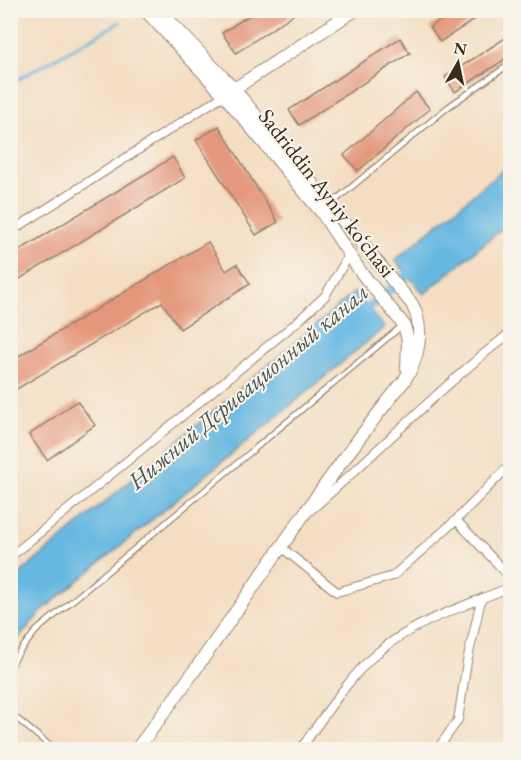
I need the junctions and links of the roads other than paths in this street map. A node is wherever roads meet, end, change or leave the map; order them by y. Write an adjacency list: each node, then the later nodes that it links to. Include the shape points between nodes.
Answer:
1 (145, 10): 5 (main road, Sadriddin Ayniy ko‘chasi)
2 (159, 10): 5 (main road, Sadriddin Ayniy ko‘chasi)
3 (355, 10): 5 (main road)
4 (510, 64): 6 (lane, via 448,107)
5 (229, 92): 6 (main road, Sadriddin Ayniy ko‘chasi); 7 (street); 8 (main road, Sadriddin Ayniy ko‘chasi, via 322,213)
6 (331, 204): 11 (main road, Sadriddin Ayniy ko‘chasi, via 412,304 418,318 418,347 412,369)
7 (10, 232)
8 (349, 255): 9 (main road, Sadriddin Ayniy ko‘chasi); 16 (street, via 324,296 297,322)
9 (400, 321): 11 (main road, via 408,341 408,361); 20 (lane, via 36,631)
10 (510, 333): 14 (street)
11 (397, 390): 14 (main road)
12 (510, 465): 13 (street)
13 (456, 520): 15 (street, via 393,576 337,592); 17 (street)
14 (297, 522): 15 (main road)
15 (280, 547): 23 (main road, via 208,654)
16 (10, 557)
17 (510, 577)
18 (510, 587): 19 (street)
19 (482, 600): 24 (street, via 433,620 380,650); 25 (street, via 458,720)
20 (10, 667)
21 (10, 713): 22 (lane)
22 (60, 750)
23 (136, 750)
24 (300, 750)
25 (437, 750)

